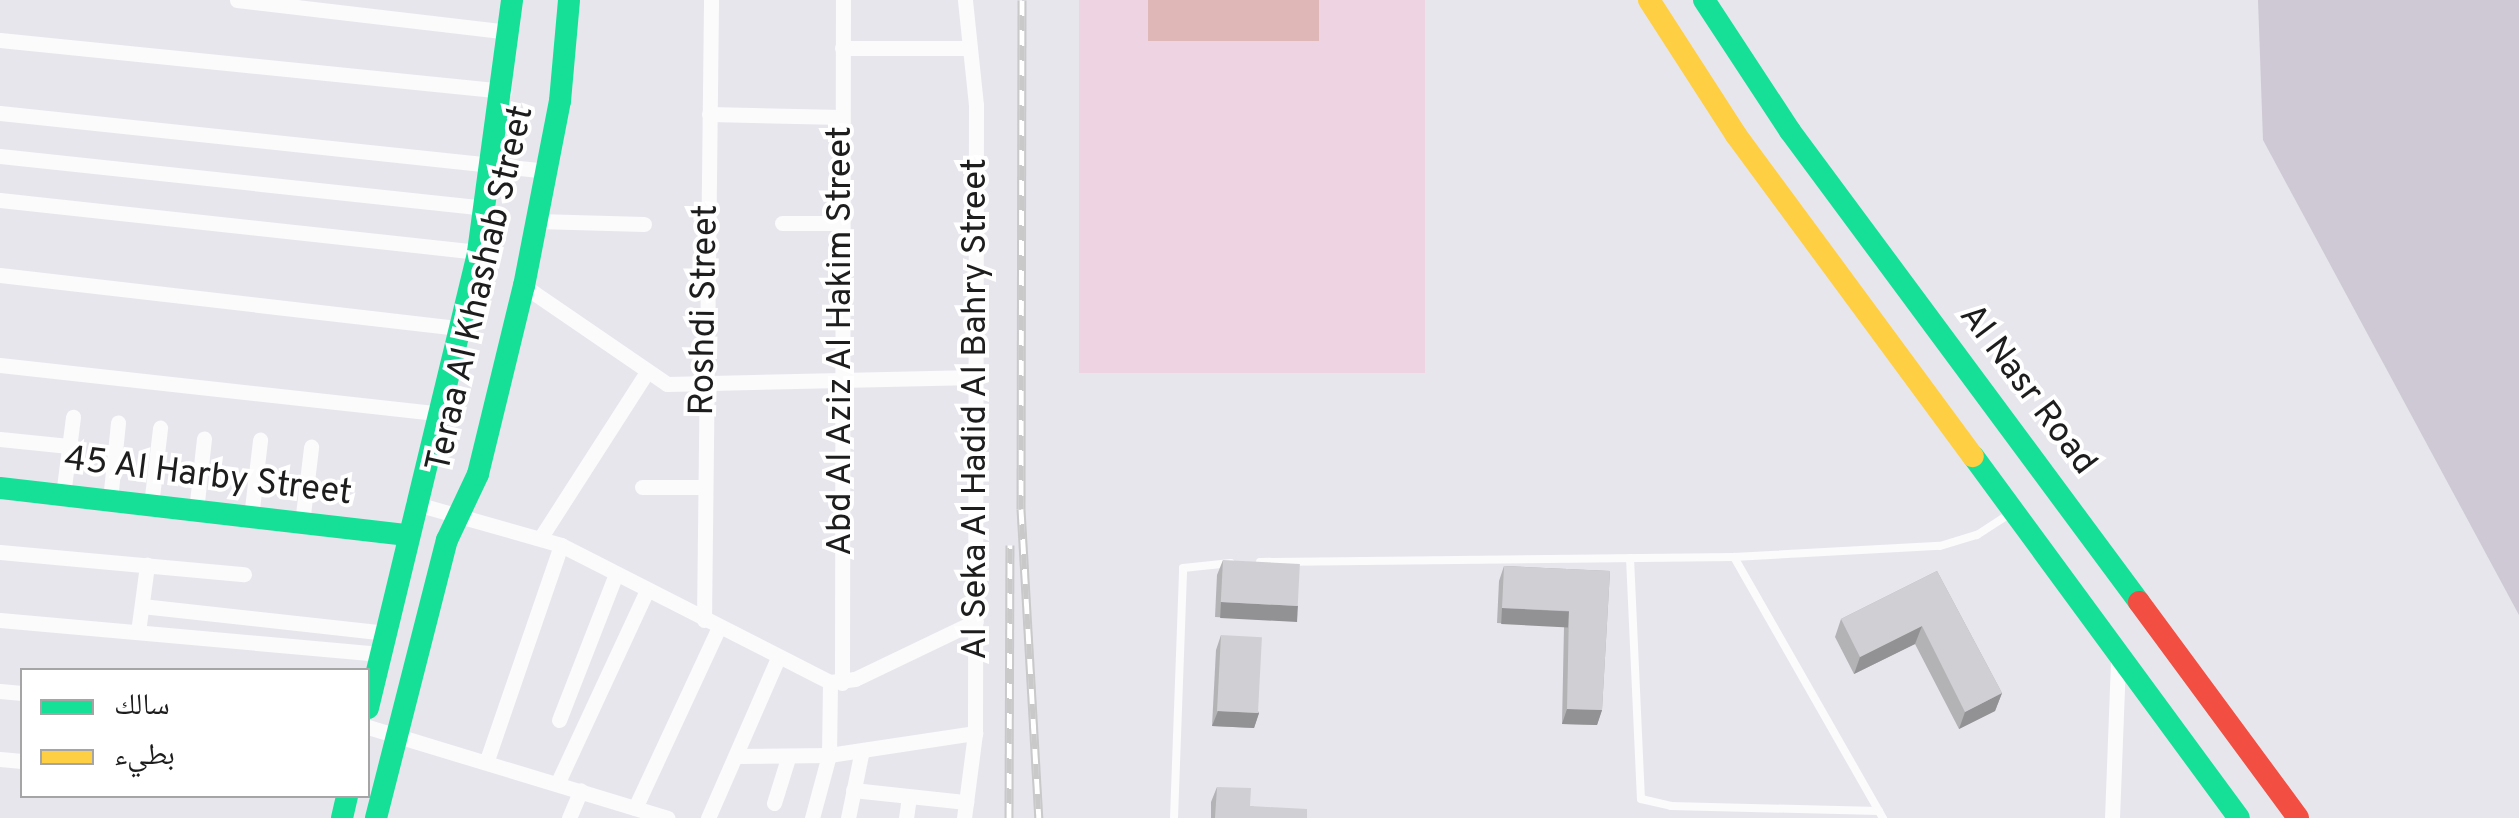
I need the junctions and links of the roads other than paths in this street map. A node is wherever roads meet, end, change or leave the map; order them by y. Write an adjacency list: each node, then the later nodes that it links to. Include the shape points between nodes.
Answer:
1 (237, 0): 9 (street)
2 (512, 0): 9 (main road, Teraa Al Khashab Street)
3 (569, 0): 19 (main road, Teraa Al Khashab Street)
4 (710, 0): 15 (street, Roshdi Street)
5 (843, 0): 11 (street, Abd Al Aziz Al Hakim Street)
6 (965, 0): 12 (street, Al Seka Al Hadid Al Bahry Street)
7 (1650, 0): 53 (main road, via 1736,135)
8 (1704, 0): 44 (main road, Al Nasr Road, via 1790,130)
9 (510, 32): 13 (main road, Teraa Al Khashab Street)
10 (0, 40): 13 (street)
11 (842, 48): 12 (street); 16 (street, Abd Al Aziz Al Hakim Street)
12 (967, 48): 32 (street, Al Seka Al Hadid Al Bahry Street, via 976,105)
13 (504, 91): 18 (main road, Teraa Al Khashab Street)
14 (0, 113): 18 (street)
15 (709, 114): 16 (street); 34 (street, Roshdi Street)
16 (842, 116): 24 (street, Abd Al Aziz Al Hakim Street)
17 (0, 156): 21 (street)
18 (494, 166): 19 (street); 21 (main road, Teraa Al Khashab Street)
19 (548, 171): 22 (main road, Teraa Al Khashab Street)
20 (0, 200): 26 (street)
21 (486, 208): 26 (main road, Teraa Al Khashab Street)
22 (538, 222): 25 (street); 28 (main road, Teraa Al Khashab Street)
23 (782, 222): 24 (street)
24 (841, 223): 33 (street, Abd Al Aziz Al Hakim Street)
25 (644, 224)
26 (478, 252): 29 (main road, Teraa Al Khashab Street)
27 (0, 275): 29 (street)
28 (524, 286): 31 (street); 54 (main road, Teraa Al Khashab Street)
29 (459, 328): 35 (main road, Teraa Al Khashab Street)
30 (0, 365): 35 (street)
31 (647, 372): 34 (street, via 667,384); 58 (street)
32 (976, 377): 33 (street); 71 (street, Al Seka Al Hadid Al Bahry Street)
33 (840, 378): 34 (street); 77 (street, Abd Al Aziz Al Hakim Street)
34 (702, 381): 46 (street, Roshdi Street)
35 (438, 414): 50 (main road, Teraa Al Khashab Street)
36 (72, 417): 42 (street)
37 (118, 422): 49 (street)
38 (160, 428): 51 (street)
39 (204, 438): 52 (street)
40 (0, 440): 42 (street)
41 (260, 440): 55 (street)
42 (69, 446): 48 (street)
43 (311, 447): 56 (street)
44 (2042, 470): 53 (main road, via 2034,498); 60 (main road, Al Nasr Road)
45 (642, 487): 46 (street)
46 (703, 487): 72 (street, Roshdi Street)
47 (0, 488): 48 (main road, 45 Al Harby Street)
48 (64, 495): 49 (main road, 45 Al Harby Street)
49 (110, 500): 51 (main road, 45 Al Harby Street)
50 (413, 503): 54 (street); 57 (main road, Teraa Al Khashab Street)
51 (151, 505): 52 (main road, 45 Al Harby Street)
52 (196, 510): 55 (main road, 45 Al Harby Street)
53 (2011, 513): 62 (lane, via 1940,546); 67 (main road)
54 (462, 514): 58 (street); 82 (main road, Teraa Al Khashab Street, via 447,540)
55 (251, 517): 56 (main road, 45 Al Harby Street)
56 (302, 523): 57 (main road, 45 Al Harby Street)
57 (408, 535): 74 (main road, Teraa Al Khashab Street)
58 (541, 537): 59 (street)
59 (562, 546): 66 (street); 87 (street)
60 (2101, 548): 67 (main road, via 2068,548); 106 (main road, Al Nasr Road)
61 (0, 552): 64 (street)
62 (1734, 557): 63 (lane); 95 (lane)
63 (1630, 558): 95 (lane, via 1642,799 1671,806); 103 (lane, via 1186,564)
64 (146, 564): 65 (street); 69 (street)
65 (244, 574)
66 (616, 574): 68 (street); 79 (street)
67 (2057, 576): 75 (main road)
68 (647, 590): 72 (street); 88 (street)
69 (142, 606): 73 (street); 74 (street)
70 (0, 620): 73 (street)
71 (976, 621): 77 (street); 81 (street, Al Seka Al Hadid Al Bahry Street)
72 (711, 623): 76 (street); 93 (street)
73 (138, 632): 74 (street)
74 (382, 643): 78 (main road, Teraa Al Khashab Street)
75 (2118, 656): 104 (street); 105 (main road)
76 (778, 658): 77 (street); 85 (street)
77 (836, 682): 84 (street, Abd Al Aziz Al Hakim Street)
78 (370, 699)
79 (559, 720)
80 (370, 728): 82 (street)
81 (974, 733): 83 (street); 94 (street, Al Seka Al Hadid Al Bahry Street)
82 (396, 734): 87 (street); 96 (main road, Teraa Al Khashab Street)
83 (862, 750): 84 (street); 90 (street)
84 (829, 755): 86 (street); 100 (street, Abd Al Aziz Al Hakim Street)
85 (736, 756): 86 (street); 99 (street)
86 (788, 758): 92 (street)
87 (487, 760): 88 (street)
88 (558, 782): 89 (street)
89 (581, 790): 93 (street); 97 (street)
90 (854, 790): 91 (street); 101 (street)
91 (908, 796): 94 (street); 102 (street)
92 (774, 803)
93 (634, 808): 98 (street)
94 (965, 810)
95 (1881, 814)
96 (376, 818)
97 (569, 818)
98 (668, 818)
99 (708, 818)
100 (812, 818)
101 (848, 818)
102 (906, 818)
103 (1174, 818)
104 (2112, 818)
105 (2238, 818)
106 (2298, 818)

